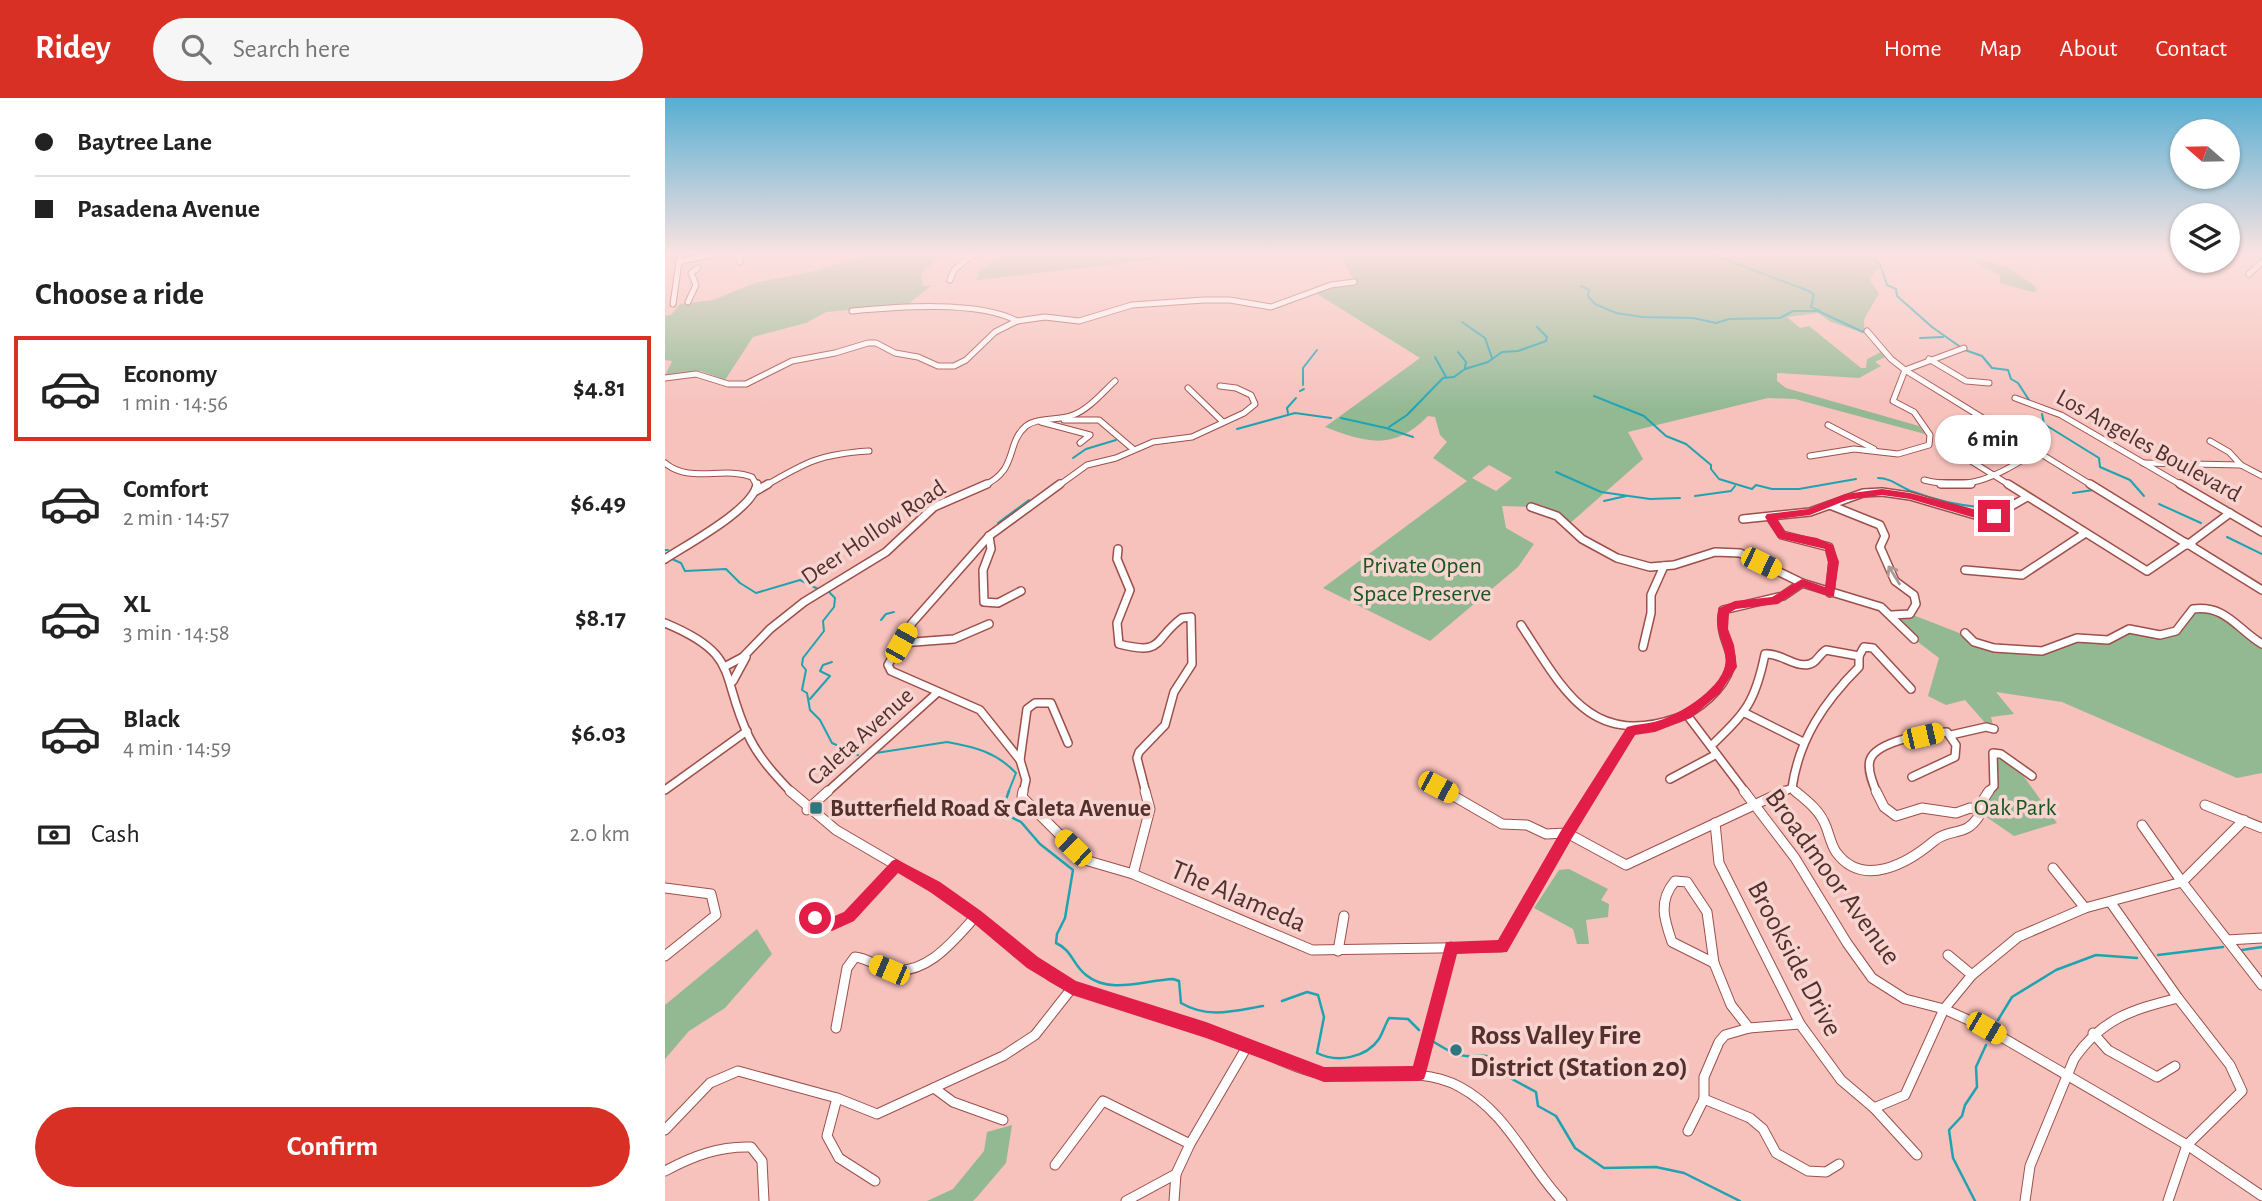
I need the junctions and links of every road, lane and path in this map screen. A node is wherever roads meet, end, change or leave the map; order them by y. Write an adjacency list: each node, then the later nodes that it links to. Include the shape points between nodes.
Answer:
1 (905, 306): 4 (street)
2 (924, 306): 5 (street, via 1004,314)
3 (1127, 306): 5 (street, via 1079,321 1045,317)
4 (852, 311)
5 (1017, 321): 10 (street, via 995,332 954,366 938,366 868,342 792,361 746,384 723,383 701,375)
6 (1867, 331): 9 (street)
7 (1964, 348): 8 (street)
8 (1929, 359): 9 (street); 12 (street, via 1970,383)
9 (1905, 370): 24 (street, via 1893,401 1914,412 1930,435 1929,445 1908,455); 25 (street)
10 (665, 379)
11 (1115, 381): 16 (street, via 1087,407)
12 (1989, 383)
13 (1220, 386): 18 (street, via 1236,388 1255,401 1252,408)
14 (1188, 388): 18 (street)
15 (2015, 398): 29 (street, Los Angeles Boulevard, via 2061,415)
16 (1059, 419): 17 (street); 22 (street, via 1099,420)
17 (1037, 421): 21 (street, via 1090,435); 62 (street, Deer Hollow Road, via 1022,430 1006,469 994,481 934,507 886,552 794,610)
18 (1223, 422): 22 (street, via 1192,437)
19 (1828, 425): 24 (street)
20 (2210, 440): 30 (street)
21 (1080, 443)
22 (1133, 449): 43 (street, via 1087,465)
23 (869, 451): 34 (street, via 807,461)
24 (1877, 451): 26 (street, via 1836,450)
25 (2038, 451): 32 (street); 44 (street)
26 (1810, 456)
27 (1963, 456): 32 (street)
28 (665, 463): 34 (street, via 688,474 740,472 755,480)
29 (2140, 463): 30 (street); 38 (street, Los Angeles Boulevard)
30 (2241, 464): 31 (street)
31 (2262, 475)
32 (1994, 476): 33 (street, via 1967,487); 35 (street)
33 (1924, 480)
34 (756, 491): 46 (street)
35 (2027, 498): 36 (street, via 1994,516 1882,492 1854,495); 42 (street)
36 (1830, 505): 39 (street); 53 (street, one-way to 36, via 1910,614 1916,604 1913,595 1895,581 1880,547 1885,536 1880,525 1844,515)
37 (1531, 507): 47 (street, via 1557,516 1581,539 1617,558)
38 (2230, 513): 41 (street, Los Angeles Boulevard); 44 (street)
39 (1770, 517): 40 (street); 52 (street, via 1782,535 1829,547 1833,562)
40 (1743, 519)
41 (2262, 532)
42 (2084, 534): 44 (street, via 2147,571); 48 (street, via 2022,575)
43 (989, 536): 51 (street, via 983,602 996,604); 59 (street, via 919,614)
44 (2188, 544): 50 (street)
45 (1118, 549): 95 (street, via 1117,559 1130,590 1121,606 1116,633 1119,644 1157,646 1180,619 1191,617 1193,622 1192,664 1174,692 1165,725 1137,758 1150,809)
46 (665, 559)
47 (1664, 566): 49 (street, via 1715,552 1740,553); 61 (street, via 1651,595)
48 (1965, 570)
49 (1802, 583): 52 (street); 69 (street, via 1774,601 1735,605 1723,611 1722,629 1731,667 1716,690)
50 (2262, 590)
51 (1021, 591)
52 (1830, 593): 53 (street, via 1881,607)
53 (1892, 615): 58 (street)
54 (665, 623): 64 (street, via 705,642)
55 (989, 624): 59 (street, via 954,639)
56 (1521, 625): 71 (street, via 1576,701 1603,721)
57 (1965, 633): 60 (street, via 1983,646 2042,651 2077,638 2108,640 2129,629 2160,635 2176,631 2193,609 2205,607 2228,614 2241,631)
58 (1914, 639)
59 (901, 643): 67 (street, via 888,669)
60 (2262, 644)
61 (1643, 647)
62 (748, 652): 64 (street, Deer Hollow Road); 65 (street, Deer Hollow Road)
63 (1859, 656): 66 (street, via 1864,647 1873,648); 68 (street, via 1825,649 1814,663 1804,665 1775,653 1765,654 1759,683); 74 (street, via 1859,667 1832,695)
64 (726, 666): 65 (street)
65 (733, 681): 72 (street)
66 (1911, 689)
67 (938, 692): 77 (street, via 980,710); 87 (street, Caleta Avenue)
68 (1745, 713): 74 (street); 76 (street)
69 (1687, 715): 71 (street); 76 (street, Broadmoor Avenue)
70 (1994, 729): 73 (street)
71 (1632, 730): 92 (street, The Alameda)
72 (747, 731): 83 (street); 87 (street, via 764,761)
73 (1951, 735): 78 (street, via 1957,747 1953,759); 86 (street, via 1941,732 1878,749 1870,759 1872,778 1882,803 1896,816 1922,808 1956,813)
74 (1803, 742): 82 (street)
75 (1068, 743): 77 (street, The Alameda, via 1051,703 1035,703 1027,709)
76 (1713, 751): 80 (street); 84 (street, Broadmoor Avenue)
77 (1020, 760): 95 (street, The Alameda, via 1025,780 1022,797 1085,860)
78 (1912, 776)
79 (2032, 776): 86 (street, via 1993,753 1994,786)
80 (1670, 779)
81 (1438, 787): 92 (street, via 1502,824 1527,825 1546,834)
82 (1793, 788): 84 (street); 86 (street, via 1824,820 1842,860 1865,871 1888,869 1917,855 1943,834 1969,830 1979,817)
83 (665, 790)
84 (1756, 804): 89 (street); 114 (street, Broadmoor Avenue, via 1872,978 1905,999)
85 (2206, 805): 88 (street)
86 (1977, 809)
87 (807, 810): 93 (street)
88 (2244, 820): 91 (street); 96 (street)
89 (1715, 823): 92 (street, via 1626,865); 115 (street, Brookside Drive, via 1719,863)
90 (2142, 825): 96 (street)
91 (2262, 828)
92 (1567, 833): 105 (street, The Alameda, via 1502,947)
93 (896, 865): 100 (street); 102 (street, via 849,917 832,924)
94 (2053, 868): 99 (street)
95 (1133, 874): 106 (street, The Alameda, via 1312,950)
96 (2182, 882): 98 (street); 104 (street)
97 (665, 888): 108 (street, via 711,894 716,915)
98 (2111, 903): 99 (street); 113 (street)
99 (2085, 908): 110 (street, via 2018,937)
100 (976, 916): 112 (street); 116 (street, via 936,958 912,969 889,970 863,956 855,957 847,968)
101 (1344, 916): 106 (street)
102 (815, 918)
103 (2262, 937): 104 (street)
104 (2227, 940): 111 (street)
105 (1451, 947): 106 (street, The Alameda); 121 (street)
106 (1338, 951)
107 (1948, 955): 110 (street)
108 (665, 956)
109 (1714, 963): 109 (street, via 1707,912 1687,882 1675,881 1661,902 1672,942); 117 (street, via 1731,1005)
110 (1972, 975): 114 (street)
111 (2262, 985)
112 (1072, 988): 119 (street); 123 (street, via 1035,1035 1003,1056)
113 (2178, 998): 118 (street, via 2126,1012); 131 (street, via 2230,1065 2242,1091)
114 (1944, 1009): 122 (street, Broadmoor Avenue); 126 (street, via 1905,1095)
115 (1800, 1024): 117 (street); 126 (street, Brookside Drive, via 1840,1080)
116 (836, 1028)
117 (1749, 1028): 125 (street, via 1725,1035 1719,1042 1704,1077)
118 (2093, 1033): 120 (street, via 2108,1051 2157,1077); 122 (street)
119 (1248, 1045): 121 (street, via 1324,1074); 130 (street)
120 (2175, 1066)
121 (1419, 1073): 142 (street, via 1478,1097 1510,1130)
122 (2067, 1075): 131 (street, Broadmoor Avenue); 143 (street, via 2030,1166)
123 (935, 1088): 124 (street, via 877,1114); 127 (street, via 953,1102)
124 (837, 1098): 128 (street, via 738,1071 710,1083); 137 (street, via 827,1136 838,1158)
125 (1704, 1098): 129 (street); 133 (street, via 1750,1118 1763,1129 1776,1153 1808,1171 1826,1172)
126 (1874, 1108): 132 (street, Brookside Drive)
127 (1003, 1120)
128 (665, 1129)
129 (1688, 1131)
130 (1190, 1144): 134 (street, via 1103,1101); 136 (street)
131 (2187, 1145): 138 (street, Broadmoor Avenue); 144 (street)
132 (1917, 1155)
133 (1839, 1164)
134 (1055, 1166)
135 (665, 1171): 139 (street, via 729,1145 751,1147 762,1161)
136 (1176, 1174): 140 (street); 141 (street)
137 (875, 1181)
138 (2262, 1196)
139 (764, 1201)
140 (1126, 1201)
141 (1174, 1201)
142 (1562, 1201)
143 (2025, 1201)
144 (2168, 1201)

